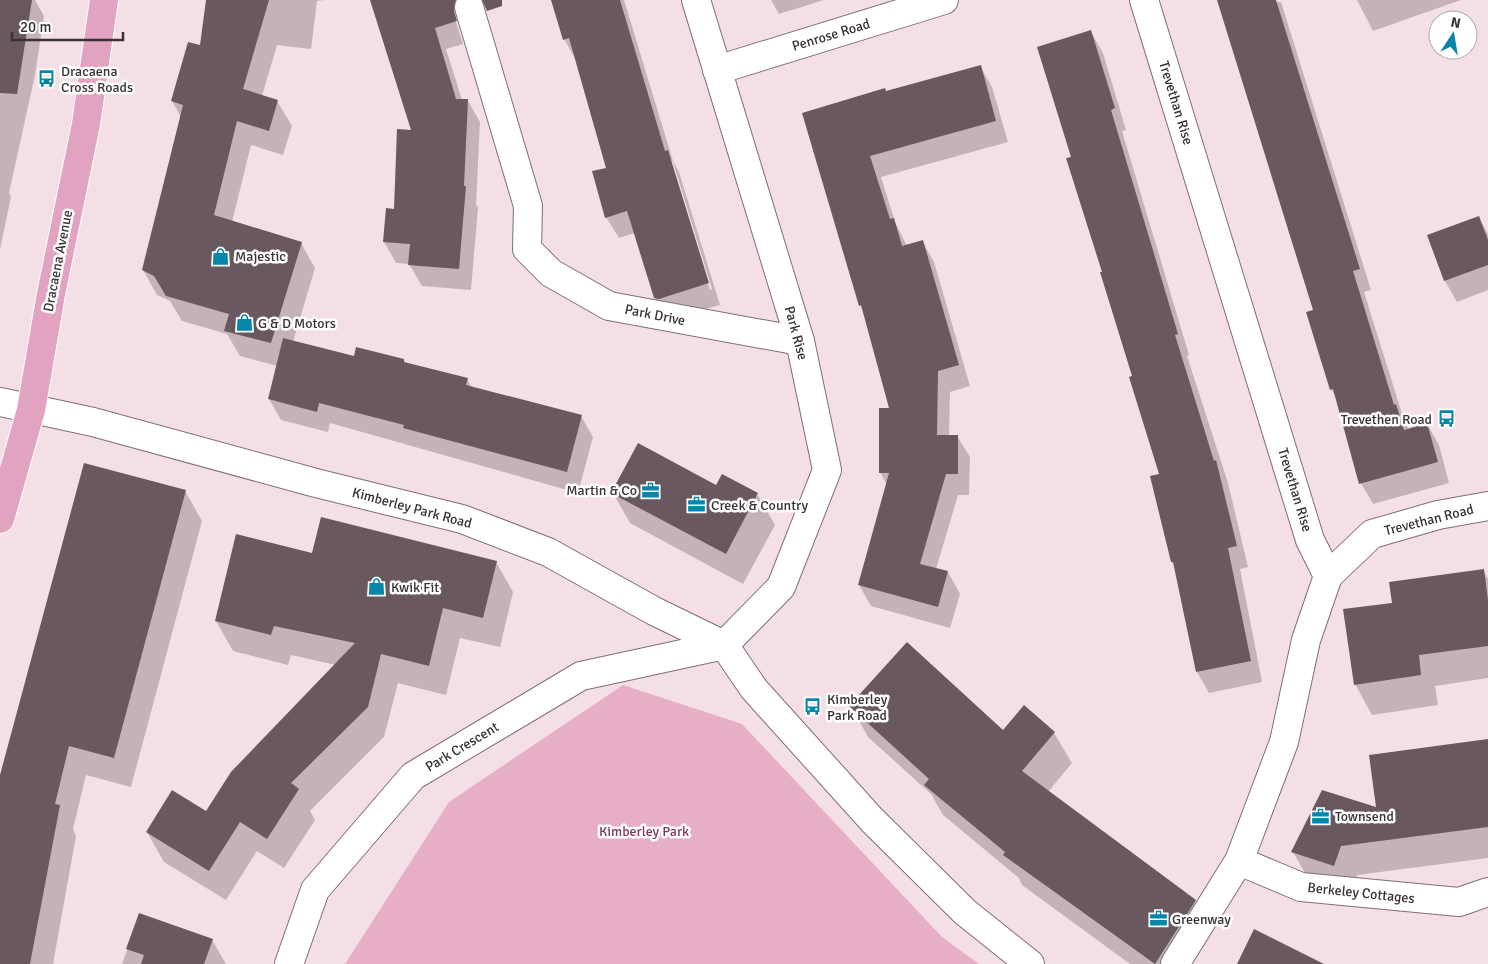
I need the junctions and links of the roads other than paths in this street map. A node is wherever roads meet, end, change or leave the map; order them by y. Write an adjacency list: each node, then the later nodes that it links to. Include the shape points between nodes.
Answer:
1 (104, 0): 9 (main road, Dracaena Avenue, via 86,124)
2 (696, 0): 6 (street, Park Rise)
3 (944, 0): 6 (street, Penrose Road)
4 (1144, 0): 12 (street, Trevethan Rise, via 1310,540)
5 (469, 7): 7 (street, Park Drive, via 528,206 527,249 551,273 609,306)
6 (718, 70): 7 (street, Park Rise)
7 (800, 341): 13 (street, Park Rise, via 827,470 781,587)
8 (0, 402): 9 (street, Kimberley Park Road)
9 (31, 410): 11 (main road, Dracaena Avenue); 13 (street, Kimberley Park Road, via 93,422 316,484 462,519 548,552 654,611)
10 (1488, 506): 12 (street, Trevethan Road, via 1438,515 1372,534)
11 (0, 519)
12 (1328, 576): 14 (street, via 1306,640 1284,742)
13 (724, 645): 16 (street, Park Crescent, via 581,676 413,776 315,890); 17 (street, Kimberley Park Road, via 754,689 872,820 965,912)
14 (1238, 861): 15 (street, Berkeley Cottages, via 1302,887 1459,902); 18 (street)
15 (1488, 892)
16 (289, 964)
17 (1030, 964)
18 (1175, 964)

